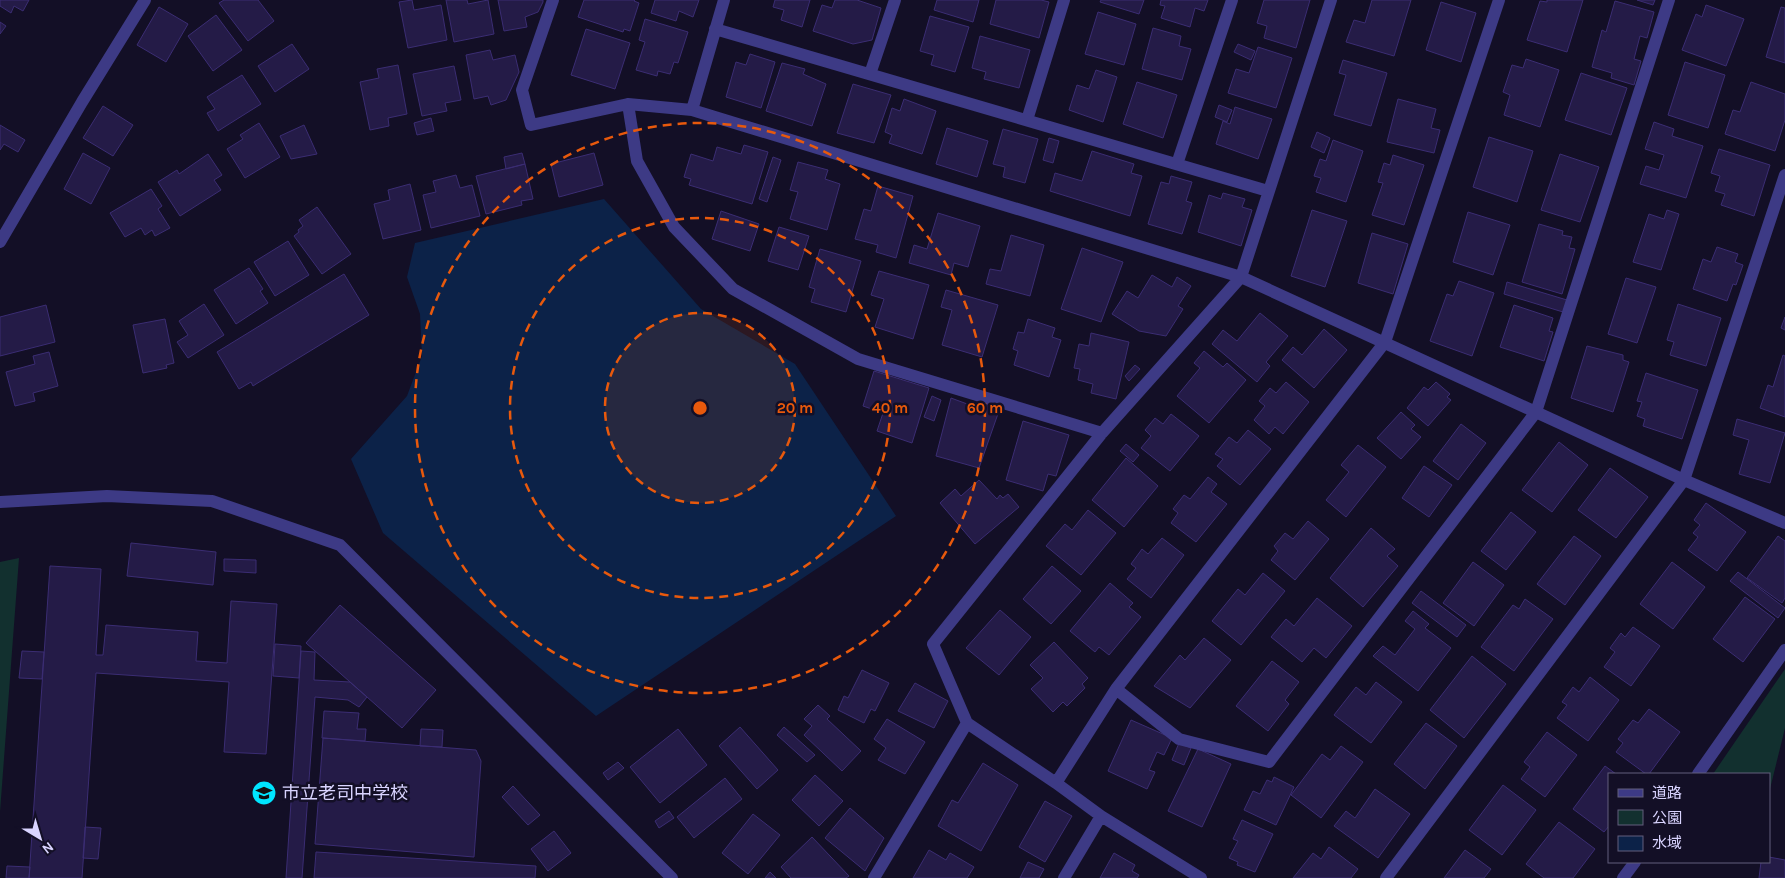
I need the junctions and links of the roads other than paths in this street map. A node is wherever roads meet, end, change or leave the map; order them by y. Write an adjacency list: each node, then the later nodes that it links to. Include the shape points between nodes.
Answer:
1 (145, 0): 18 (street)
2 (553, 0): 12 (street, via 522,90 532,125)
3 (724, 0): 10 (street)
4 (895, 0): 11 (street)
5 (1064, 0): 14 (street)
6 (1232, 0): 15 (street)
7 (1330, 0): 17 (street)
8 (1499, 0): 20 (street)
9 (1669, 0): 21 (street)
10 (715, 29): 11 (street); 13 (street)
11 (870, 74): 14 (street)
12 (628, 104): 13 (street); 22 (street, via 637,161 674,227 732,288 858,359)
13 (692, 110): 19 (street)
14 (1027, 120): 15 (street)
15 (1177, 164): 17 (street)
16 (1785, 175): 23 (street)
17 (1268, 191): 19 (street)
18 (0, 242)
19 (1241, 277): 20 (street); 22 (street)
20 (1385, 342): 21 (street); 27 (street)
21 (1536, 412): 23 (street); 27 (street, via 1269,762 1179,739)
22 (1102, 433): 28 (street, via 934,644)
23 (1684, 480): 25 (street); 37 (street)
24 (0, 502): 33 (street, via 107,496 212,502 340,545)
25 (1785, 523)
26 (1785, 650): 29 (street)
27 (1116, 688): 30 (street)
28 (967, 723): 30 (street); 34 (street)
29 (1699, 773)
30 (1056, 783): 31 (street)
31 (1101, 816): 35 (street); 36 (street)
32 (1634, 863): 38 (street)
33 (672, 878)
34 (874, 878)
35 (1064, 878)
36 (1201, 878)
37 (1386, 878)
38 (1623, 878)

